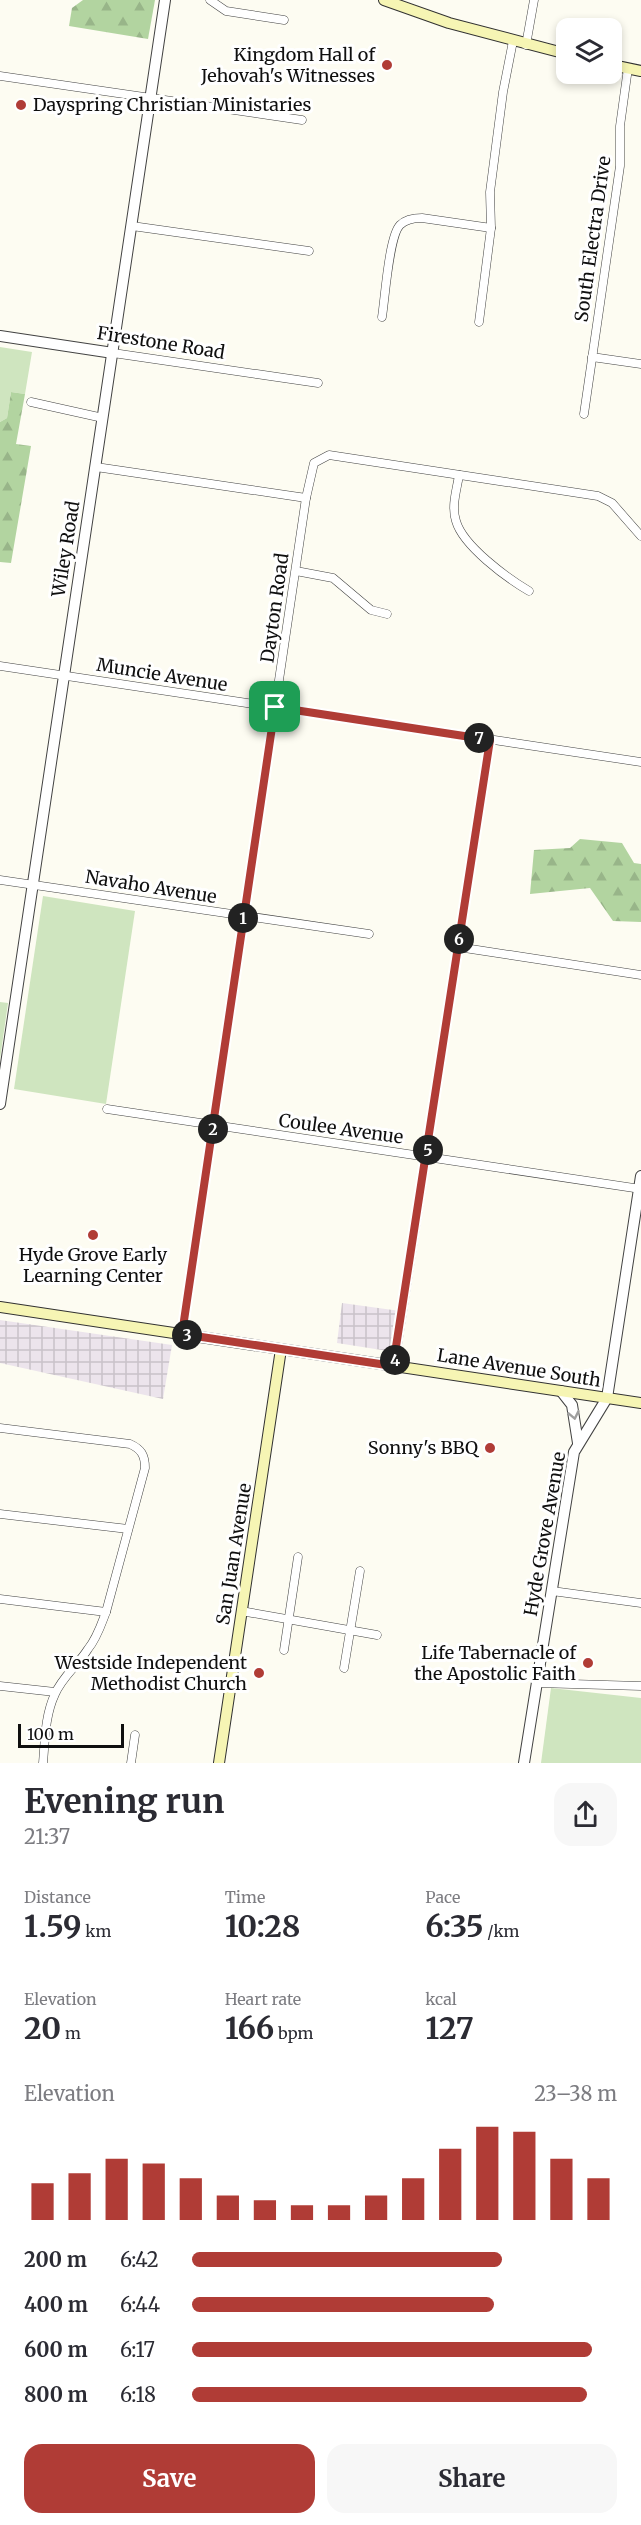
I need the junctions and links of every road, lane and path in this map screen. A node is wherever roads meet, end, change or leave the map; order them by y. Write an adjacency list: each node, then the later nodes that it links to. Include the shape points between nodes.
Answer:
1 (165, 0): 13 (street, Wiley Road)
2 (210, 0): 5 (street, via 226,11)
3 (384, 0): 6 (main road)
4 (534, 0): 7 (street)
5 (284, 20)
6 (513, 41): 7 (main road); 16 (street, via 490,192)
7 (526, 45): 8 (main road)
8 (556, 52)
9 (622, 66): 10 (main road)
10 (628, 68): 11 (main road); 22 (street, South Electra Drive, via 620,126 620,166)
11 (641, 71)
12 (0, 76): 13 (street)
13 (151, 98): 14 (street); 15 (street, Wiley Road)
14 (302, 120)
15 (132, 226): 17 (street); 21 (street, Wiley Road)
16 (491, 228): 18 (street, via 422,218 400,225 393,238); 19 (street)
17 (309, 251)
18 (382, 317)
19 (479, 322)
20 (0, 336): 21 (street, Firestone Road)
21 (113, 353): 24 (street, Firestone Road); 27 (street, Wiley Road)
22 (592, 357): 23 (street); 26 (street, South Electra Drive)
23 (641, 364)
24 (318, 383)
25 (31, 402): 27 (street)
26 (584, 414)
27 (103, 418): 28 (street, Wiley Road)
28 (96, 467): 30 (street); 36 (street, Wiley Road)
29 (459, 475): 30 (street, Dayton Road, via 329,455 318,459 312,468); 31 (street, via 598,496 612,503); 33 (street, via 454,509 459,529 505,578)
30 (306, 498): 32 (street, Dayton Road)
31 (641, 536)
32 (296, 571): 34 (street, via 333,578 371,610); 37 (street, Dayton Road)
33 (529, 591)
34 (387, 615)
35 (0, 666): 36 (street, Muncie Avenue)
36 (64, 675): 37 (street, Muncie Avenue); 41 (street, Wiley Road)
37 (275, 707): 38 (street, Muncie Avenue); 42 (street, Dayton Road)
38 (490, 740): 39 (street, Muncie Avenue); 44 (street)
39 (641, 762)
40 (0, 880): 41 (street, Navaho Avenue)
41 (33, 885): 42 (street, Navaho Avenue); 46 (street, Wiley Road)
42 (244, 916): 43 (street, Navaho Avenue); 48 (street, Dayton Road)
43 (369, 934)
44 (458, 947): 45 (street); 49 (street)
45 (641, 975)
46 (0, 1104)
47 (107, 1109): 48 (street, Coulee Avenue)
48 (213, 1125): 49 (street, Coulee Avenue); 53 (street, Dayton Road)
49 (427, 1156): 51 (street, Coulee Avenue); 55 (street)
50 (641, 1176): 51 (street, Hyde Grove Avenue)
51 (640, 1189): 57 (street, Hyde Grove Avenue)
52 (0, 1307): 53 (main road, Lane Avenue South)
53 (182, 1334): 54 (main road, Lane Avenue South)
54 (281, 1349): 55 (main road, Lane Avenue South); 68 (main road, San Juan Avenue)
55 (393, 1366): 56 (main road, Lane Avenue South)
56 (561, 1391): 57 (main road, Lane Avenue South); 60 (street, one-way to 60, via 572,1405)
57 (607, 1398): 58 (main road, Lane Avenue South); 60 (street, Hyde Grove Avenue)
58 (641, 1403)
59 (0, 1428): 62 (street, via 129,1444 142,1452 144,1468)
60 (578, 1443): 65 (street, Hyde Grove Avenue, via 569,1475)
61 (0, 1514): 62 (street)
62 (128, 1529): 69 (street)
63 (298, 1557): 70 (street)
64 (360, 1571): 71 (street)
65 (552, 1591): 67 (street); 75 (street, Hyde Grove Avenue)
66 (0, 1599): 69 (street)
67 (641, 1603)
68 (242, 1611): 70 (street); 82 (main road, San Juan Avenue)
69 (106, 1612): 78 (street, via 98,1634)
70 (289, 1620): 71 (street); 73 (street)
71 (350, 1630): 72 (street); 74 (street)
72 (377, 1635)
73 (284, 1650)
74 (344, 1668)
75 (537, 1683): 77 (street); 83 (street, Hyde Grove Avenue)
76 (0, 1686): 78 (street)
77 (641, 1686)
78 (55, 1692): 80 (street)
79 (135, 1735): 81 (street)
80 (43, 1763)
81 (131, 1763)
82 (219, 1763)
83 (524, 1763)

